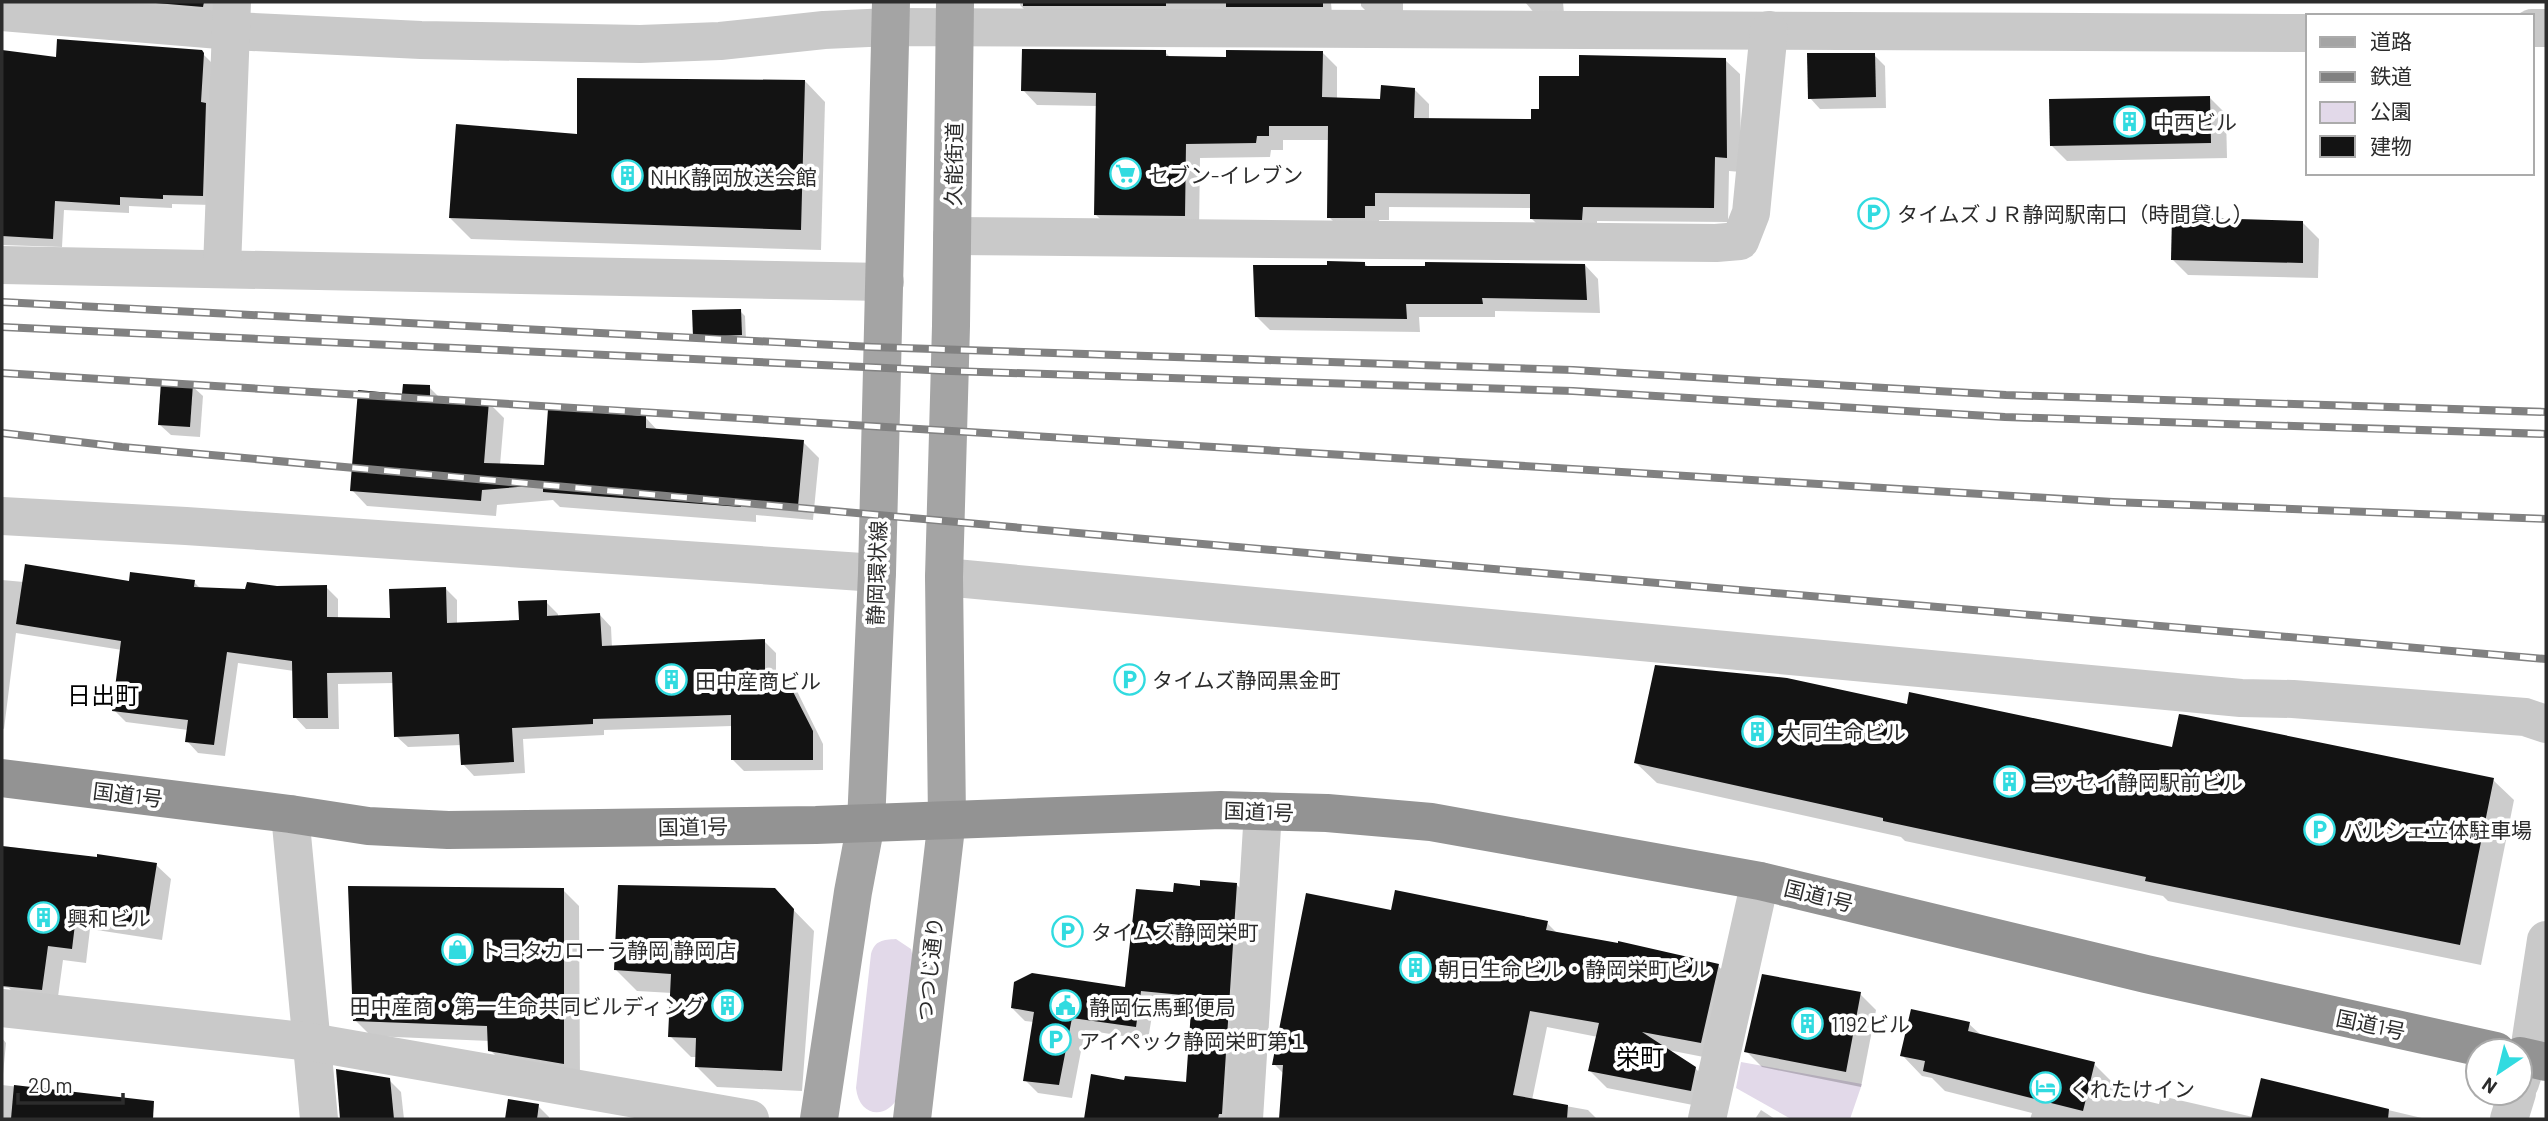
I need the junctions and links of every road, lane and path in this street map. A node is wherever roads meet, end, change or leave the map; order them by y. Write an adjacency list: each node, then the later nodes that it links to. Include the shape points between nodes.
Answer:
1 (2052, 2): 8 (street, via 2067,17)
2 (2, 12): 6 (street)
3 (890, 15): 4 (street); 6 (street, via 824,30 640,44 421,40); 13 (main road)
4 (955, 15): 5 (street); 10 (main road, 久能街道)
5 (1422, 16): 7 (street)
6 (232, 17): 12 (street)
7 (1769, 30): 8 (street); 10 (street, via 1751,213 1740,240)
8 (2096, 32): 9 (street)
9 (2306, 33)
10 (952, 236): 16 (main road, 久能街道)
11 (2, 265): 12 (street)
12 (222, 268): 13 (street)
13 (885, 282): 15 (main road, 静岡環状線)
14 (2, 516): 15 (street)
15 (877, 573): 22 (main road, 静岡環状線)
16 (944, 578): 17 (street, via 2241,698 2525,717); 21 (main road)
17 (2546, 724)
18 (2, 778): 20 (highway, 国道1号)
19 (1263, 811): 21 (highway, 国道1号); 23 (highway, 国道1号, via 1431,822); 33 (street)
20 (290, 814): 22 (highway, 国道1号, via 368,826 447,830); 27 (street)
21 (947, 819): 22 (highway, 国道1号); 32 (main road, つつじ通り)
22 (866, 823): 31 (main road)
23 (1760, 881): 28 (highway, 国道1号); 34 (street)
24 (2546, 940): 26 (street)
25 (2, 1008): 27 (street)
26 (2527, 1037)
27 (311, 1042): 29 (street); 30 (street)
28 (2464, 1053)
29 (319, 1119)
30 (750, 1119)
31 (819, 1119)
32 (912, 1119)
33 (1244, 1119)
34 (1707, 1119)

